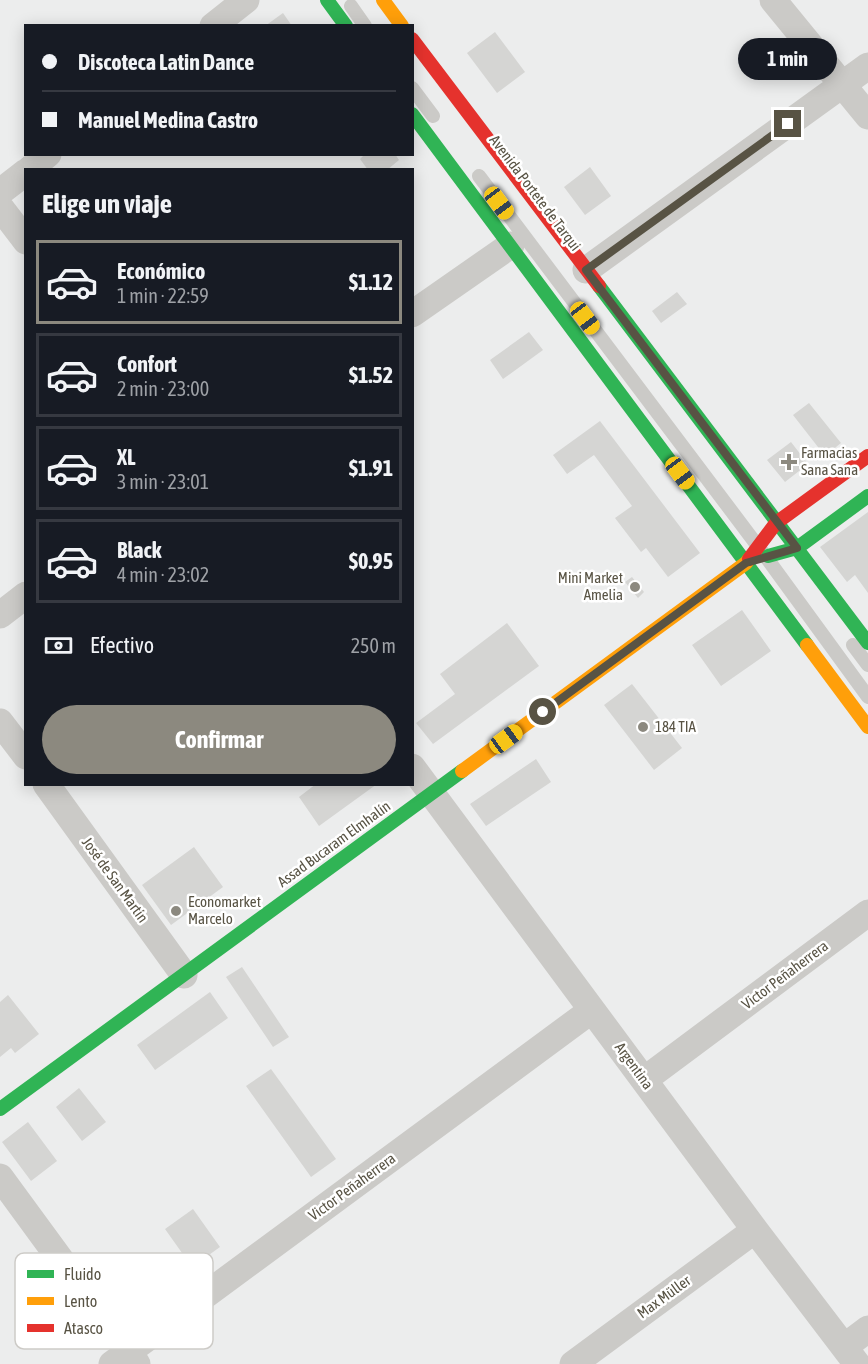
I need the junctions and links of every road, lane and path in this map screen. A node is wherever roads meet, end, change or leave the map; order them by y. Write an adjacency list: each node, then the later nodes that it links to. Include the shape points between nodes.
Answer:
1 (246, 0): 7 (street)
2 (327, 0): 8 (main road)
3 (346, 0): 9 (lane)
4 (369, 0): 10 (lane)
5 (383, 0): 11 (main road)
6 (773, 0): 15 (street)
7 (216, 24)
8 (345, 24)
9 (364, 24)
10 (387, 24)
11 (401, 24)
12 (414, 42): 28 (main road, Avenida Portete de Tarqui)
13 (414, 61): 32 (lane, Avenida Portete de Tarqui)
14 (868, 66): 15 (street)
15 (843, 84): 17 (street); 28 (street)
16 (414, 91): 19 (lane)
17 (868, 116)
18 (414, 117): 27 (main road)
19 (441, 127)
20 (46, 156): 22 (street)
21 (470, 165): 34 (lane)
22 (31, 168)
23 (24, 174): 24 (street)
24 (0, 192)
25 (0, 207): 26 (street)
26 (24, 238)
27 (511, 245): 29 (street); 35 (main road)
28 (586, 270): 32 (main road, Avenida Portete de Tarqui)
29 (414, 313)
30 (868, 456): 32 (main road)
31 (868, 496): 33 (main road, Assad Bucaram Elmhalín)
32 (773, 527): 33 (main road, Avenida Portete de Tarqui); 34 (main road)
33 (790, 550): 34 (main road, Assad Bucaram Elmhalín); 38 (main road, Avenida Portete de Tarqui); 39 (lane, Avenida Portete de Tarqui)
34 (762, 552): 35 (main road, Assad Bucaram Elmhalín); 40 (lane)
35 (746, 563): 41 (main road); 44 (main road, Assad Bucaram Elmhalín)
36 (24, 597): 37 (street)
37 (0, 615)
38 (868, 643)
39 (868, 665)
40 (868, 697)
41 (868, 727)
42 (414, 770): 44 (street, Argentina)
43 (47, 786): 46 (street, José de San Martín)
44 (432, 793): 46 (main road, Assad Bucaram Elmhalín); 47 (street, Argentina)
45 (868, 913): 48 (street, Victor Peñaherrera)
46 (184, 975): 49 (main road, Assad Bucaram Elmhalín)
47 (592, 1010): 48 (street, Argentina); 53 (street, Victor Peñaherrera)
48 (644, 1080): 51 (street, Argentina)
49 (0, 1109)
50 (0, 1177): 52 (street)
51 (755, 1230): 56 (street, Argentina); 58 (street, Max Müller)
52 (52, 1253)
53 (213, 1295)
54 (868, 1329): 56 (street)
55 (141, 1349): 57 (street, Victor Peñaherrera)
56 (851, 1355)
57 (126, 1360)
58 (573, 1364)

